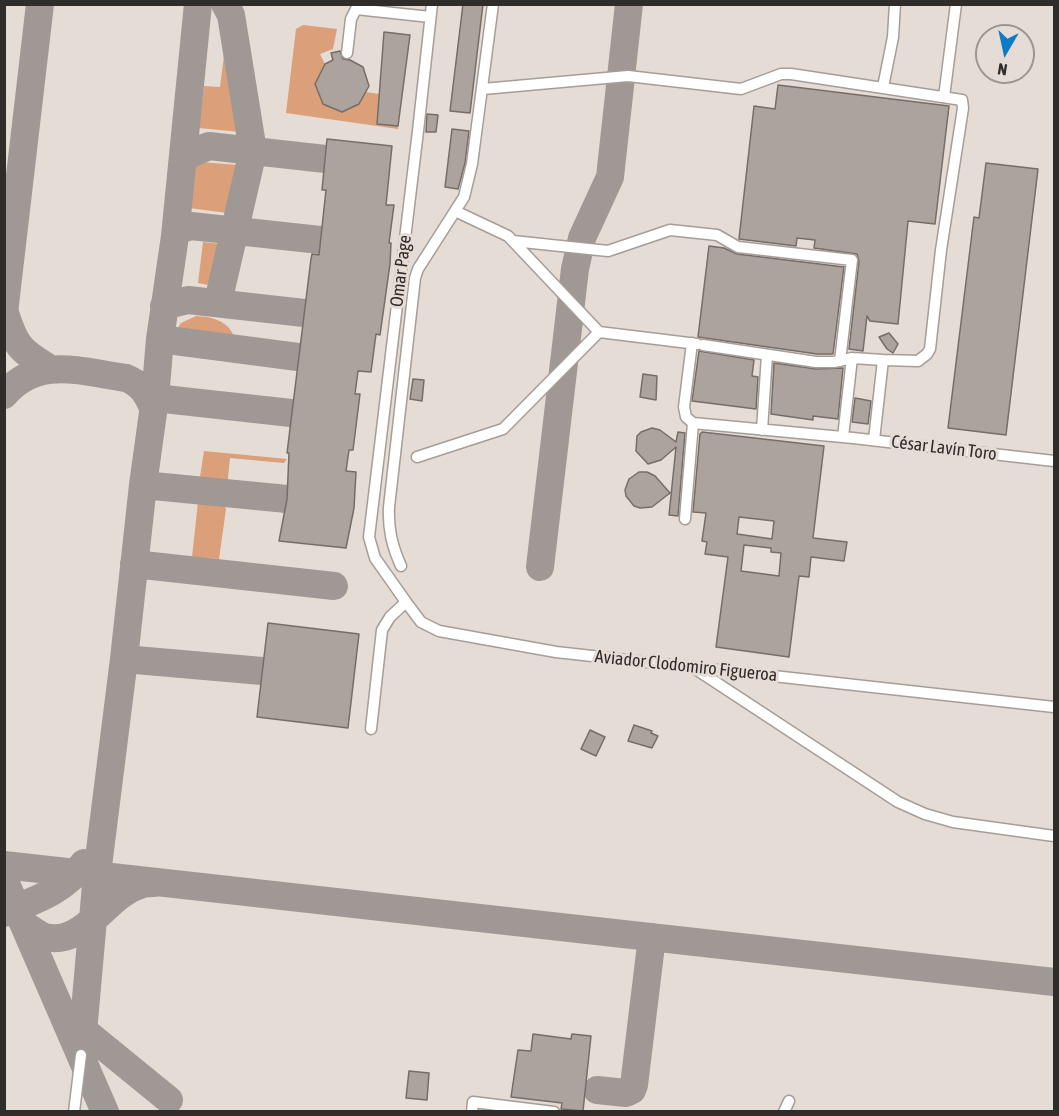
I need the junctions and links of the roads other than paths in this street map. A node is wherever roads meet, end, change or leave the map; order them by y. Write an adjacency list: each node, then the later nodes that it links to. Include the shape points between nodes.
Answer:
1 (432, 4): 5 (street, Omar Page)
2 (493, 4): 8 (street)
3 (895, 4): 7 (street)
4 (956, 4): 9 (street)
5 (430, 17): 6 (street, via 356,9); 25 (street, Omar Page)
6 (347, 52)
7 (883, 87): 8 (street, via 790,74 741,89 628,76); 9 (street)
8 (483, 89): 10 (street, via 470,175)
9 (944, 97): 16 (street, via 963,103 930,349 918,362)
10 (455, 211): 11 (street); 26 (street, via 415,278 388,527)
11 (513, 241): 12 (street); 17 (street, via 608,251 670,230 717,235 738,247 852,260)
12 (599, 332): 13 (street); 22 (street, via 503,429)
13 (697, 344): 14 (street); 18 (street, via 684,407 686,417)
14 (768, 355): 17 (street); 19 (street)
15 (852, 358): 16 (street); 17 (street); 20 (street)
16 (883, 360): 21 (street)
17 (840, 361)
18 (693, 423): 19 (street, César Lavín Toro); 24 (street)
19 (762, 430): 20 (street, César Lavín Toro)
20 (839, 436): 21 (street, César Lavín Toro)
21 (874, 440): 23 (street, César Lavín Toro)
22 (417, 457)
23 (1054, 461)
24 (685, 519)
25 (369, 537): 27 (street, Aviador Clodomiro Figueroa, via 375,558)
26 (401, 566)
27 (406, 602): 28 (street, Aviador Clodomiro Figueroa, via 421,621 439,631 556,652); 30 (street, via 382,630)
28 (693, 667): 29 (street, Aviador Clodomiro Figueroa); 31 (street, via 898,802 953,822)
29 (1054, 706)
30 (371, 729)
31 (1054, 836)
32 (81, 1055): 33 (street)
33 (74, 1112)
34 (472, 1112): 35 (street, via 473,1102)
35 (554, 1112)

